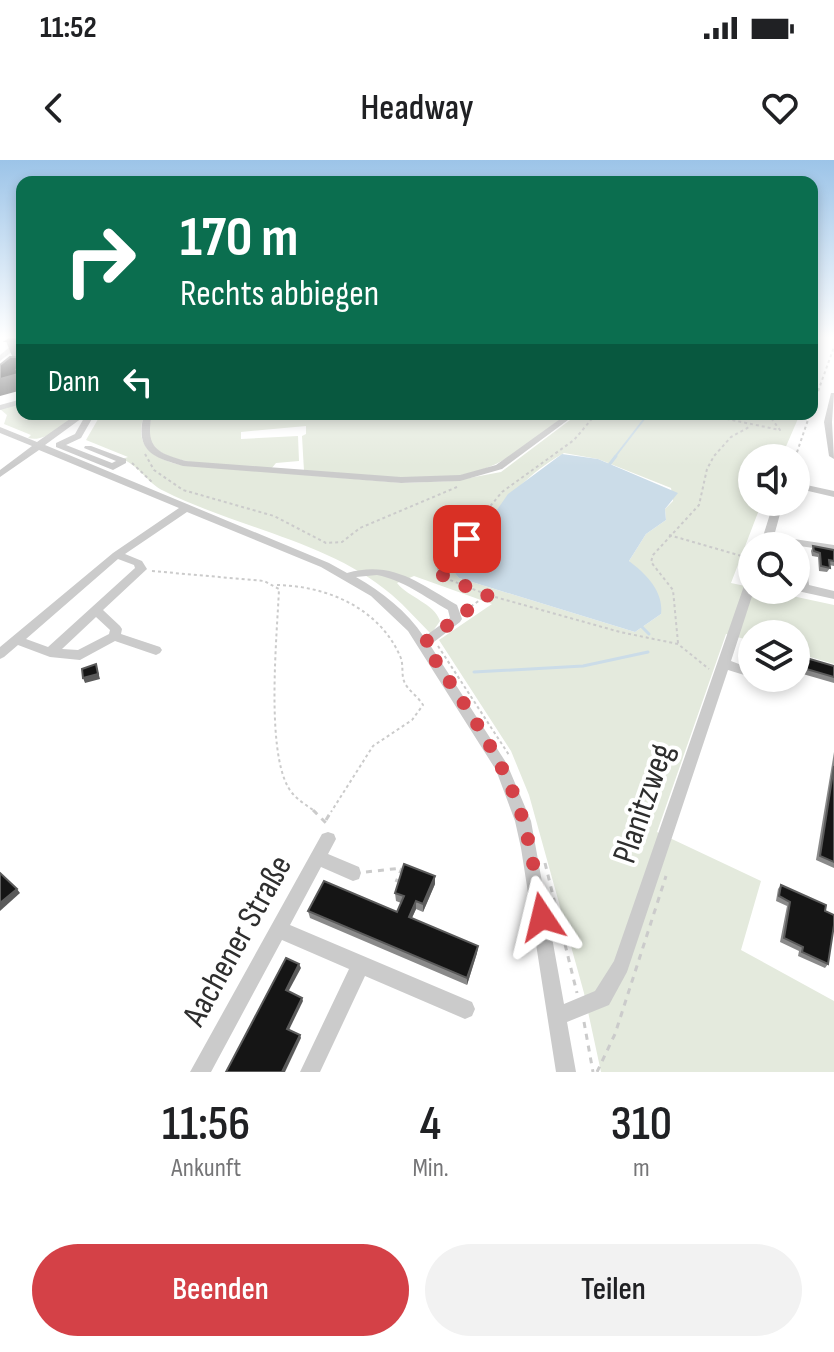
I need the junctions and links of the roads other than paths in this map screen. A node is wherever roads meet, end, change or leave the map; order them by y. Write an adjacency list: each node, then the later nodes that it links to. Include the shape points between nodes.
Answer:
1 (834, 395): 10 (street, via 828,422)
2 (74, 420): 7 (street)
3 (87, 420): 8 (street, via 78,436)
4 (147, 420): 5 (street, via 144,440 149,447 186,464 401,480 470,476 499,467)
5 (564, 420)
6 (0, 430): 9 (street)
7 (54, 435): 8 (street); 9 (street)
8 (69, 439): 11 (street, via 59,445 113,467)
9 (38, 447): 12 (street); 15 (street)
10 (834, 456)
11 (123, 461)
12 (0, 474)
13 (810, 489): 14 (street)
14 (834, 494)
15 (186, 508): 18 (street); 19 (street)
16 (810, 544): 17 (street)
17 (834, 548)
18 (117, 555): 23 (street, via 141,569); 25 (street)
19 (348, 576): 26 (street, via 387,602); 26 (street, via 364,570 395,573 453,608 456,616)
20 (810, 589): 21 (street)
21 (834, 595)
22 (744, 604): 30 (street, Planitzweg)
23 (96, 611): 24 (street, via 111,621); 28 (street)
24 (114, 636): 27 (street); 28 (street, via 80,655)
25 (16, 640): 28 (street); 29 (street)
26 (424, 643): 38 (street, via 496,758 520,813)
27 (156, 650)
28 (50, 652)
29 (0, 654)
30 (722, 670): 31 (street); 38 (street, Planitzweg, via 613,983 602,998)
31 (738, 672)
32 (327, 830): 33 (street, Aachener Straße)
33 (318, 858): 34 (street); 35 (street, Aachener Straße)
34 (353, 873)
35 (278, 929): 36 (street); 39 (street, Aachener Straße)
36 (361, 965): 37 (street); 40 (street)
37 (465, 1009)
38 (558, 1016): 41 (street)
39 (200, 1072)
40 (310, 1072)
41 (566, 1072)

